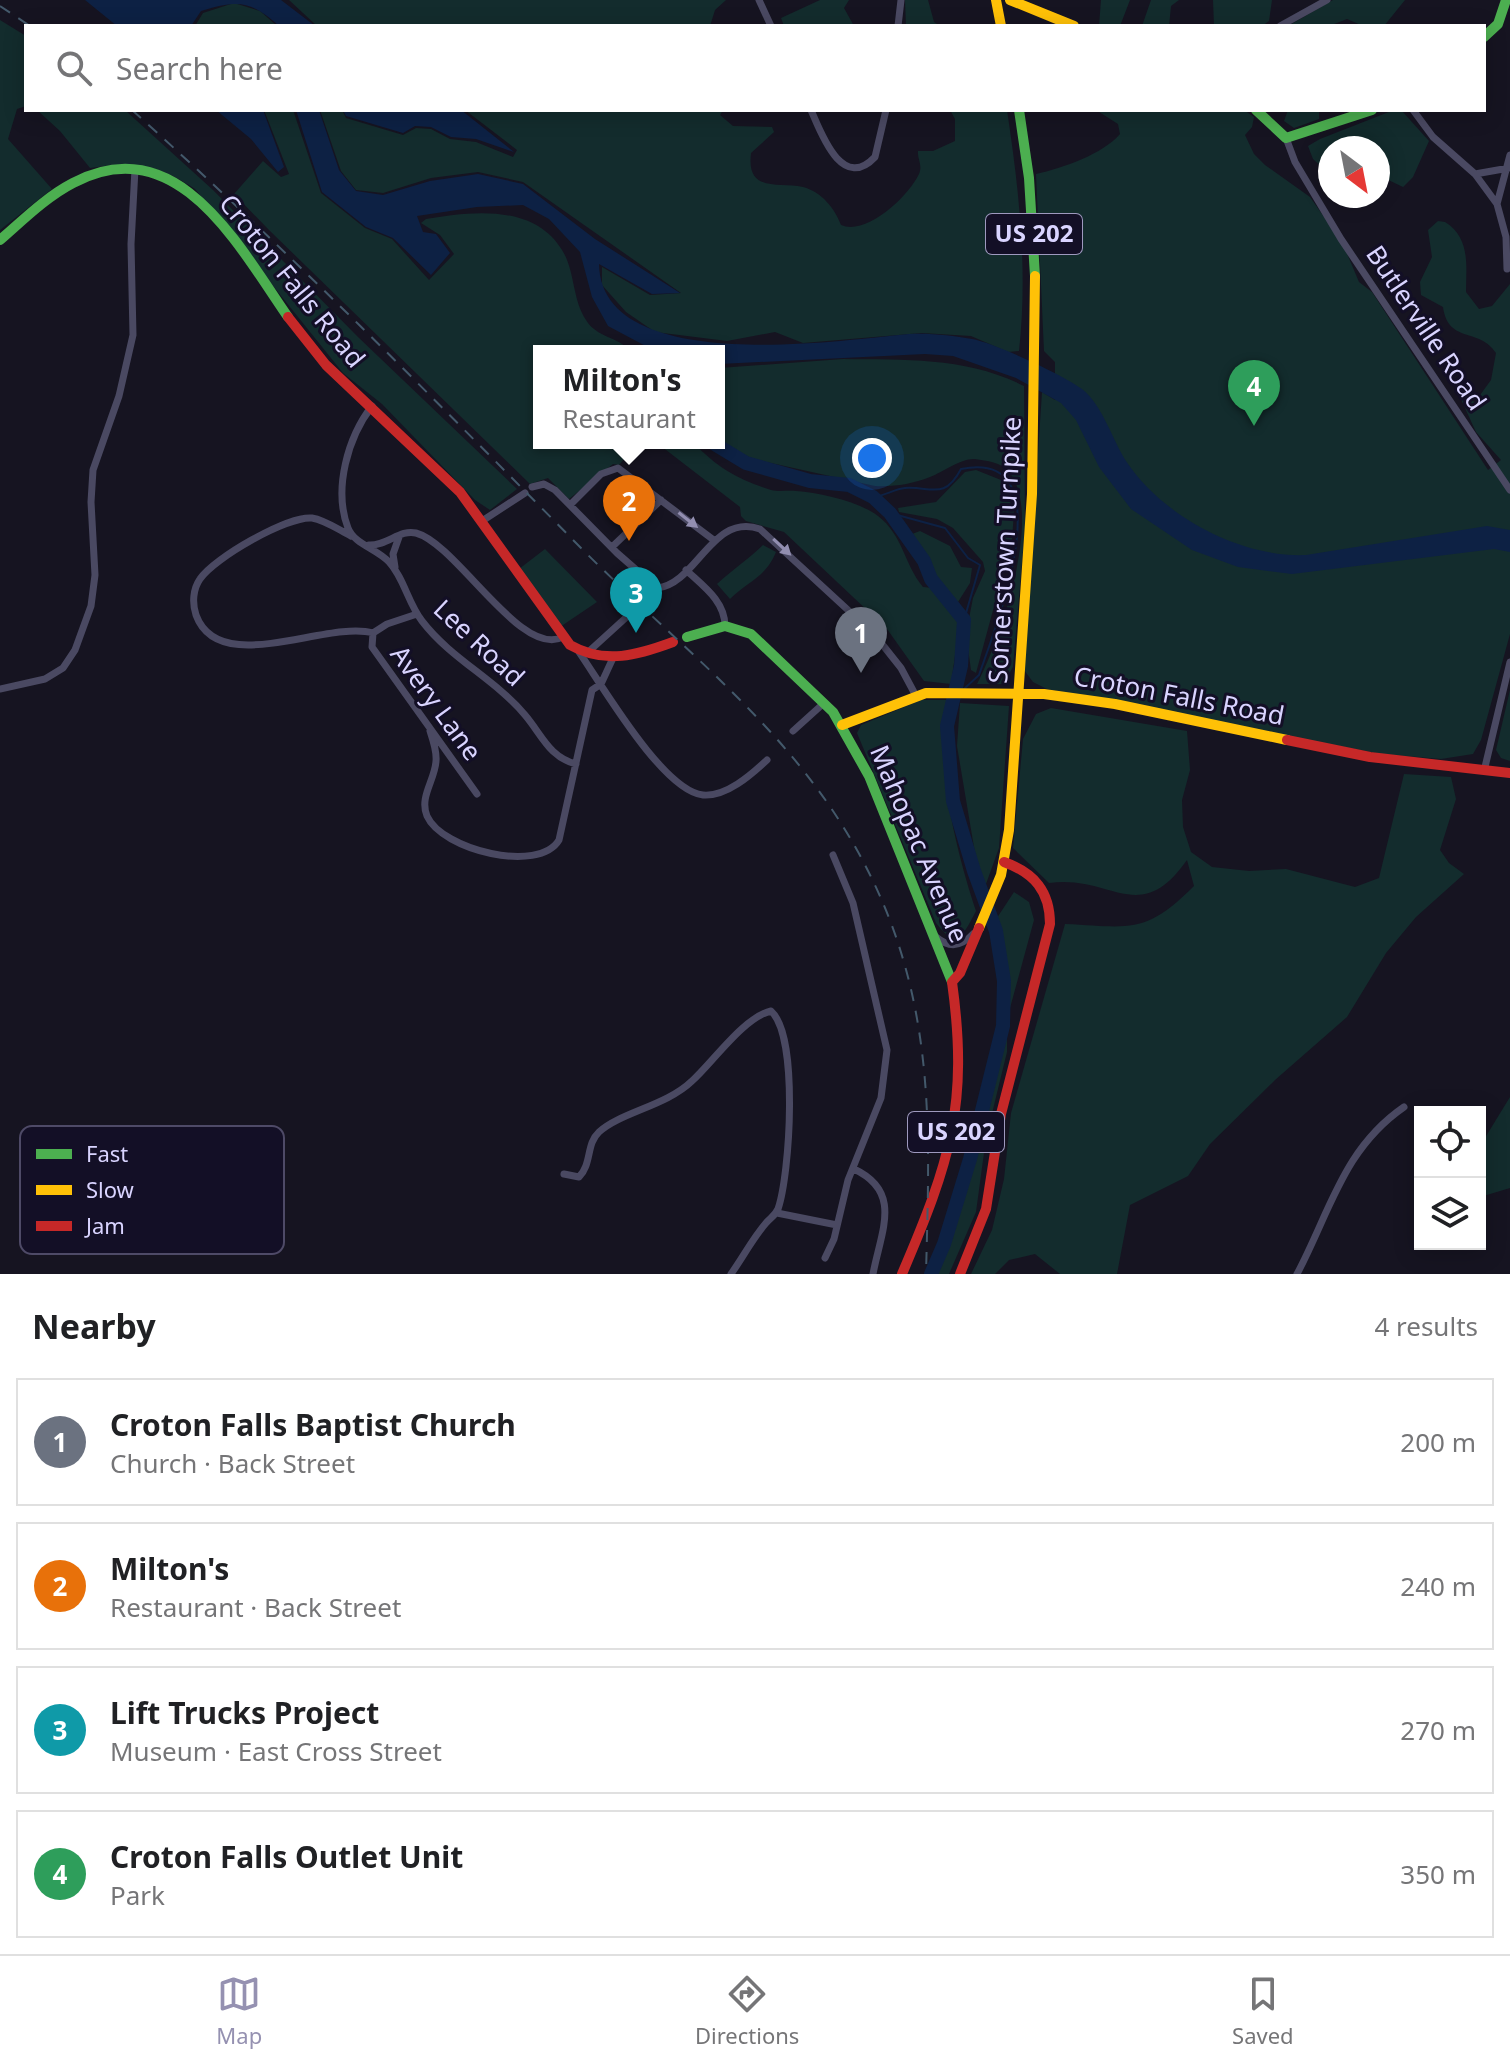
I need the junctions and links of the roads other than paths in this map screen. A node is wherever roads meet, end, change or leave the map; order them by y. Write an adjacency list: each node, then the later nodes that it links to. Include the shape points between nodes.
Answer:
1 (759, 0): 7 (street)
2 (901, 0): 8 (street)
3 (996, 0): 9 (main road)
4 (1010, 0): 10 (main road)
5 (1327, 0): 11 (street)
6 (1506, 0): 12 (main road, via 1498,24)
7 (770, 24)
8 (898, 24)
9 (1001, 24)
10 (1069, 24)
11 (1284, 24)
12 (1486, 35)
13 (812, 112): 14 (street, via 828,151 853,167 875,157)
14 (886, 112)
15 (1019, 112): 52 (main road, Somerstown Turnpike / US 202, via 1034,227 1036,358 1034,496)
16 (1258, 112): 19 (main road, Butlerville Road)
17 (1366, 112): 19 (main road)
18 (1414, 112): 23 (street, via 1433,137)
19 (1286, 138): 29 (street, Butlerville Road, via 1343,244)
20 (1510, 155): 21 (street)
21 (1509, 168): 23 (street); 24 (street)
22 (135, 169): 25 (main road, Croton Falls Road, via 75,179); 27 (main road, Croton Falls Road, via 168,177 195,197 311,348); 51 (street, via 133,335 93,470 91,606 63,668 45,679)
23 (1475, 174): 24 (street)
24 (1497, 204): 26 (street)
25 (0, 240)
26 (1507, 269)
27 (372, 406): 33 (main road, Croton Falls Road, via 442,473); 35 (street, via 354,434 345,475 344,514)
28 (532, 487): 32 (street, via 550,486)
29 (1510, 490)
30 (525, 493): 33 (street)
31 (661, 500): 32 (street, via 613,468); 36 (street, one-way to 36); 37 (street)
32 (570, 505): 37 (street)
33 (482, 521): 44 (main road, Croton Falls Road)
34 (402, 534): 35 (street, via 379,545); 39 (street, via 393,554); 44 (street, via 413,532 432,542 527,631 552,641)
35 (360, 541): 39 (street, Lee Road); 43 (street, Lee Road, via 315,519 283,526 208,570 197,584 195,610 207,632 243,646 348,629)
36 (715, 541): 38 (street); 53 (street, one-way to 53, via 745,526 765,532 874,634)
37 (612, 547): 38 (street, via 655,587 666,587)
38 (686, 570): 42 (street, via 722,607)
39 (397, 573): 41 (street, Lee Road)
40 (631, 613): 47 (street)
41 (417, 614): 43 (street, Avery Lane); 59 (street, Lee Road, via 448,650 509,697 552,752)
42 (725, 626): 45 (main road); 54 (main road, Mahopac Avenue, via 751,634)
43 (373, 633): 56 (street, Avery Lane, via 375,653)
44 (563, 637): 47 (main road, Croton Falls Road)
45 (687, 637)
46 (673, 642): 48 (main road)
47 (582, 652): 48 (main road); 50 (street)
48 (613, 658): 50 (street)
49 (1510, 662): 60 (street)
50 (601, 684): 58 (street, via 658,766 698,794 732,786); 59 (street, via 592,690)
51 (0, 689)
52 (1019, 693): 53 (main road, Croton Falls Road); 60 (main road, Croton Falls Road, via 1115,704 1370,757); 64 (main road, Somerstown Turnpike / US 202)
53 (916, 696): 55 (main road, Croton Falls Road)
54 (824, 703): 55 (main road, Mahopac Avenue); 57 (street)
55 (842, 725): 66 (main road, Mahopac Avenue, via 873,786)
56 (430, 731): 59 (street, via 436,762 425,813 445,836 473,850 531,855 551,850 559,840); 62 (street, Avery Lane)
57 (793, 731)
58 (767, 760)
59 (576, 764)
60 (1485, 767): 61 (main road, Croton Falls Road)
61 (1510, 773)
62 (477, 794)
63 (833, 855): 69 (street, via 853,903 887,1050 881,1098)
64 (1004, 862): 65 (main road, Somerstown Turnpike / US 202); 77 (main road, via 1040,882 1048,897 1050,924 999,1122 986,1209)
65 (975, 930): 66 (street, via 963,943 952,945); 67 (main road, Somerstown Turnpike / US 202)
66 (933, 934): 67 (main road, Mahopac Avenue)
67 (952, 982): 76 (main road, US 202, via 960,1024 957,1125 944,1177)
68 (1404, 1107): 78 (street, via 1376,1128 1350,1162)
69 (854, 1169): 72 (street); 75 (street, via 883,1192)
70 (564, 1174): 71 (street, via 579,1177 599,1133 673,1097 740,1031 771,1011 783,1028 790,1055)
71 (777, 1213): 72 (street); 74 (street)
72 (837, 1225): 73 (street)
73 (825, 1258)
74 (731, 1274)
75 (873, 1274)
76 (902, 1274)
77 (960, 1274)
78 (1297, 1274)

